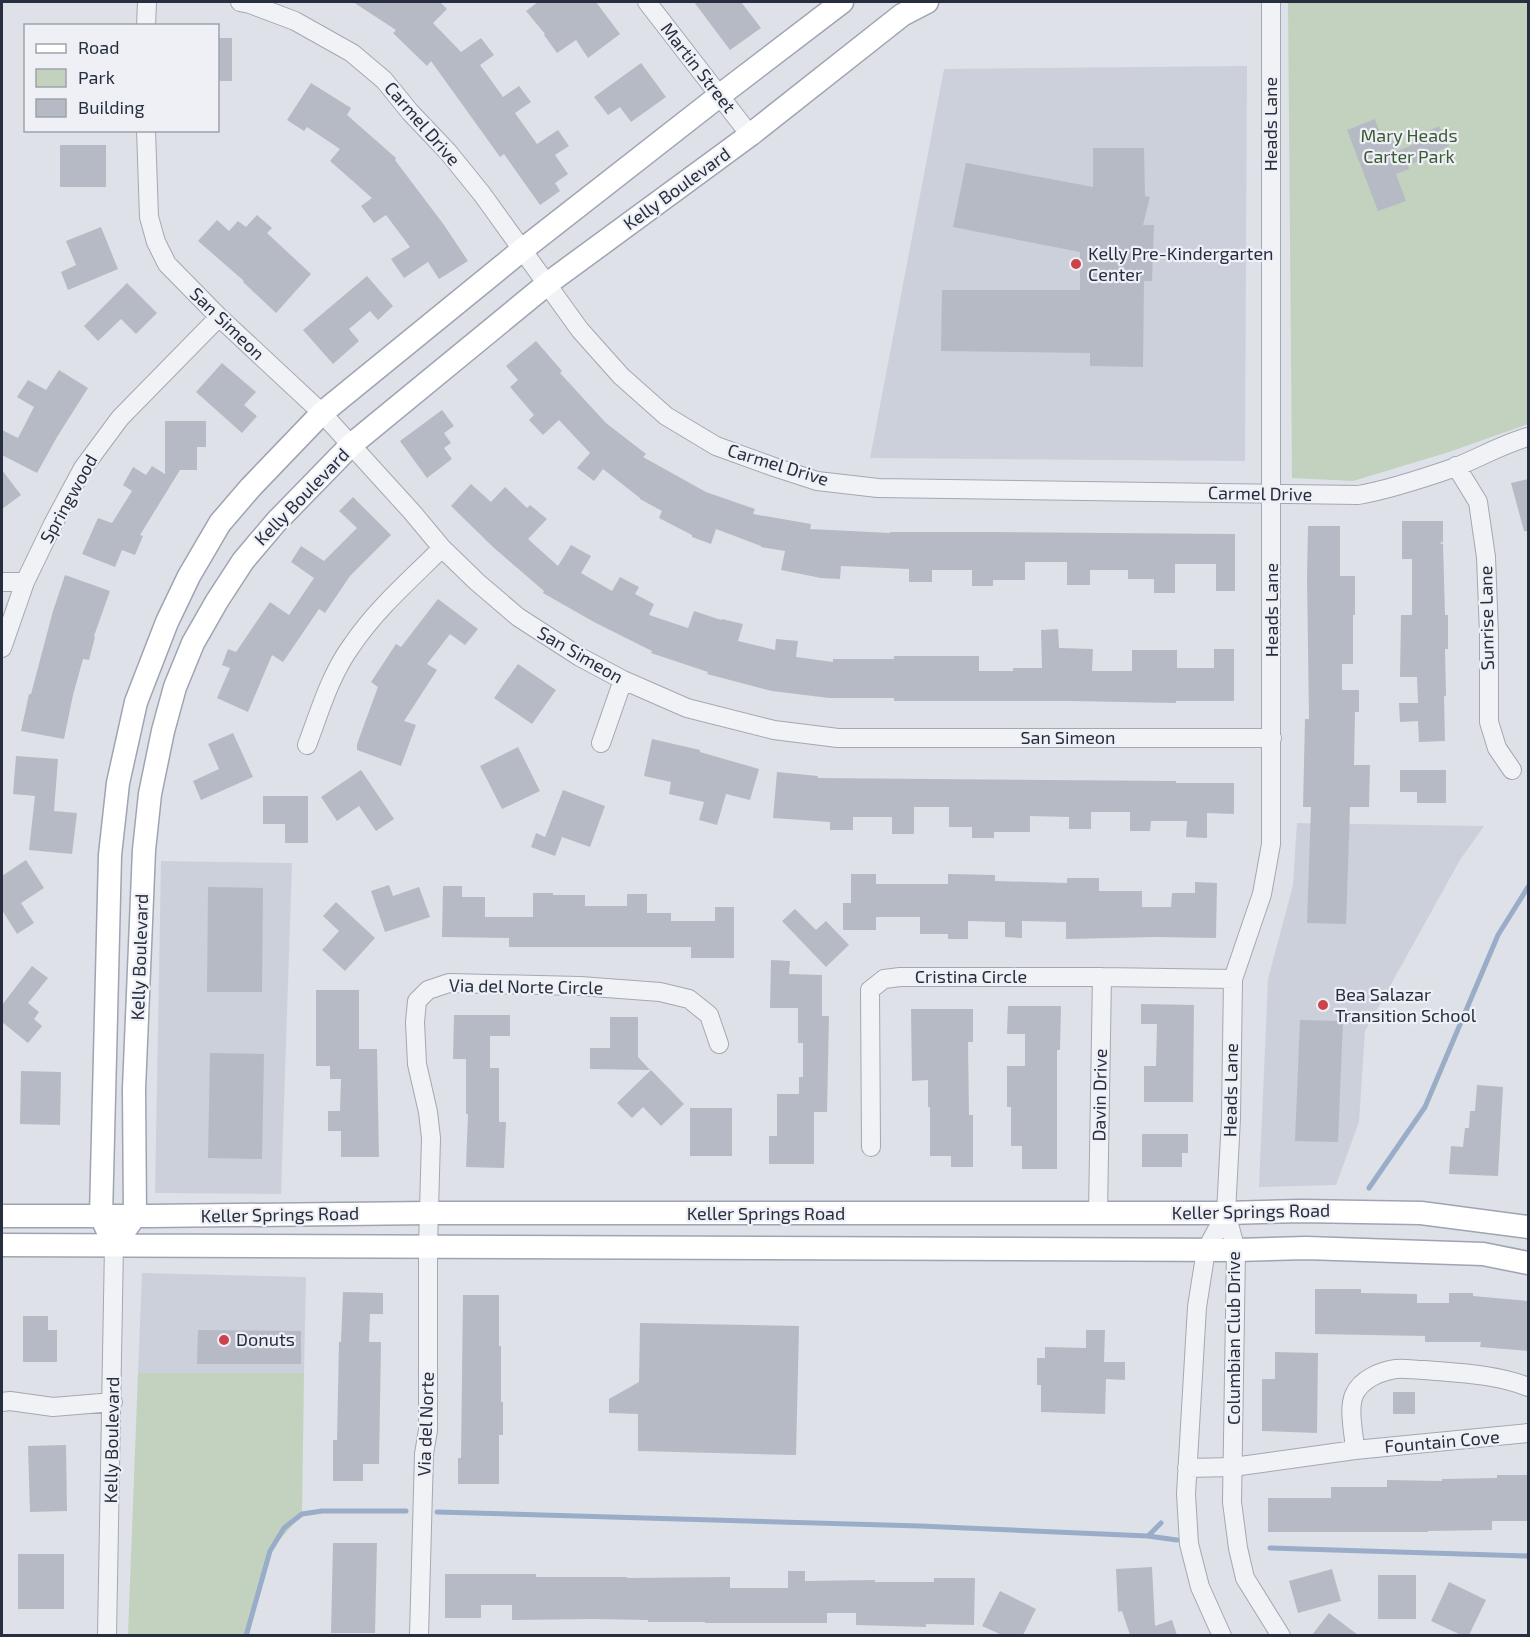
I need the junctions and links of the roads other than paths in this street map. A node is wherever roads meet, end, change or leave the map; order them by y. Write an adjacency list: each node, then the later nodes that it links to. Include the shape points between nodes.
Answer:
1 (147, 2): 7 (street)
2 (240, 2): 11 (street, Carmel Drive, via 295,21 352,54 384,80 482,194)
3 (647, 2): 8 (street, Martin Street)
4 (842, 2): 8 (main road, Kelly Boulevard)
5 (927, 2): 10 (main road, Kelly Boulevard, via 902,15)
6 (1271, 2): 18 (street, Heads Lane)
7 (146, 24)
8 (719, 96): 10 (street, Martin Street); 11 (main road, Kelly Boulevard)
9 (146, 132): 13 (street, San Simeon, via 149,217 156,242 167,264)
10 (750, 135): 12 (main road, Kelly Boulevard)
11 (522, 250): 12 (street, Carmel Drive); 14 (main road, Kelly Boulevard)
12 (547, 285): 16 (main road, Kelly Boulevard); 18 (street, Carmel Drive, via 621,376 666,416 716,446 817,481 878,488)
13 (219, 317): 14 (street, San Simeon); 21 (street, Springwood, via 120,418 83,468)
14 (322, 413): 16 (street, San Simeon); 28 (main road, Kelly Boulevard, via 220,523 167,622 136,702 118,783 110,855)
15 (1528, 437): 17 (street, Carmel Drive)
16 (351, 445): 19 (street, San Simeon); 29 (main road, Kelly Boulevard, via 243,561 193,643 175,687 150,794)
17 (1456, 466): 18 (street, Carmel Drive, via 1358,495); 27 (street, Sunrise Lane, via 1478,502 1486,557 1488,722 1497,748)
18 (1272, 494): 24 (street, Heads Lane)
19 (442, 548): 23 (street, San Simeon, via 518,617); 26 (street, via 351,645 330,682)
20 (2, 582): 21 (street)
21 (25, 582): 22 (street, Springwood)
22 (2, 648)
23 (622, 680): 24 (street, San Simeon, via 687,708 774,730 838,738); 25 (street)
24 (1272, 738): 31 (street, Heads Lane, via 1271,843 1262,894)
25 (601, 743)
26 (307, 745)
27 (1512, 770)
28 (108, 949): 29 (main road); 39 (main road, Kelly Boulevard)
29 (140, 949): 40 (main road, Kelly Boulevard, via 134,1089)
30 (1102, 977): 31 (street, Cristina Circle); 33 (street, Cristina Circle, via 884,979 870,990); 35 (street, Davin Drive)
31 (1233, 979): 36 (street, Heads Lane)
32 (719, 1044): 34 (street, Via del Norte Circle, via 709,1015 689,999 660,992 449,983 428,990 417,1001 415,1022 417,1064 431,1138)
33 (871, 1147)
34 (429, 1213): 37 (main road, Keller Springs Road); 40 (main road, Keller Springs Road); 44 (street, Via del Norte)
35 (1098, 1213): 36 (main road, Keller Springs Road); 37 (main road, Keller Springs Road)
36 (1226, 1213): 41 (main road, Keller Springs Road, via 1421,1213); 46 (street, Columbian Club Drive); 47 (street, Columbian Club Drive)
37 (822, 1214): 45 (main road)
38 (2, 1216): 39 (main road, Keller Springs Road)
39 (101, 1216): 40 (main road, Keller Springs Road); 43 (main road, Kelly Boulevard)
40 (135, 1216): 43 (main road)
41 (1528, 1227)
42 (2, 1245): 43 (main road, Keller Springs Road)
43 (114, 1245): 44 (main road, Keller Springs Road); 51 (street, Kelly Boulevard)
44 (428, 1246): 45 (main road, Keller Springs Road); 57 (street, Via del Norte, via 428,1430)
45 (822, 1248): 46 (main road, Keller Springs Road)
46 (1206, 1250): 47 (main road, Keller Springs Road); 55 (street, Columbian Club Drive, via 1197,1307)
47 (1236, 1250): 48 (main road, Keller Springs Road, via 1306,1248 1483,1254); 54 (street, Columbian Club Drive)
48 (1528, 1263)
49 (1528, 1387): 53 (street, via 1448,1372 1398,1368 1378,1374 1363,1383 1355,1394)
50 (2, 1402): 51 (street, via 53,1407)
51 (113, 1402): 56 (street, Kelly Boulevard)
52 (1528, 1433): 53 (street, Fountain Cove)
53 (1355, 1450): 54 (street, Fountain Cove)
54 (1233, 1467): 55 (street, Fountain Cove); 59 (street, Columbian Club Drive, via 1232,1502 1245,1578)
55 (1187, 1468): 58 (street, Columbian Club Drive, via 1189,1544 1200,1587)
56 (108, 1635)
57 (419, 1635)
58 (1222, 1635)
59 (1281, 1635)

